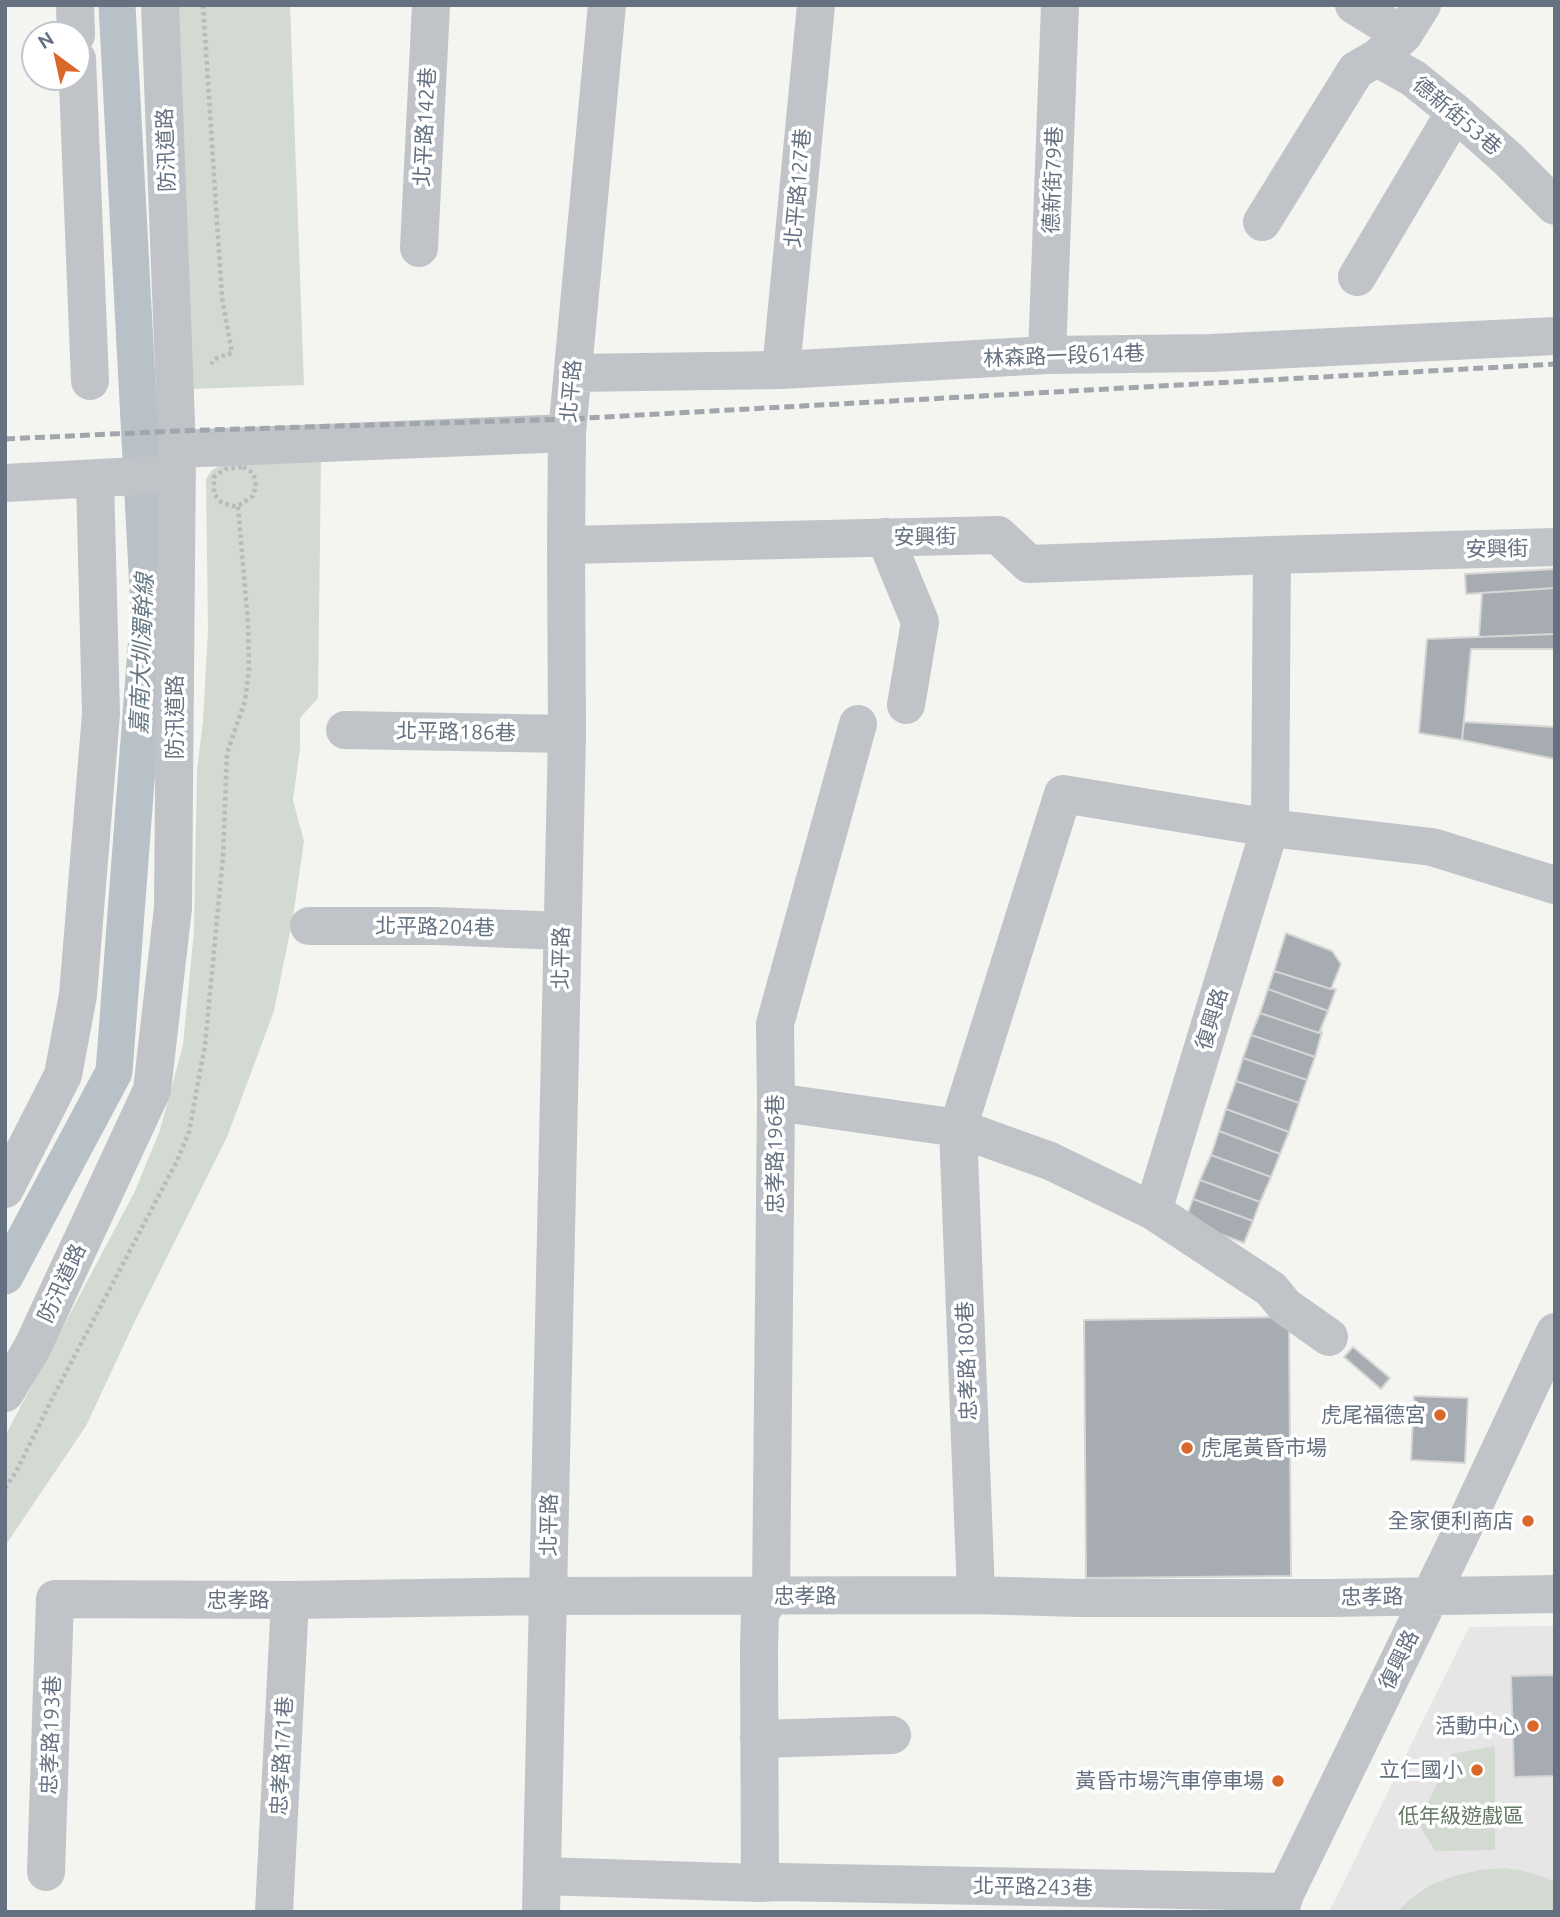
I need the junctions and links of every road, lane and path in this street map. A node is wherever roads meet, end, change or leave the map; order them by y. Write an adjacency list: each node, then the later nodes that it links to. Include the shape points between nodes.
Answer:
1 (160, 5): 22 (street, 防汛道路)
2 (203, 5): 17 (path, via 222,298 232,353)
3 (431, 5): 13 (street, 北平路142巷)
4 (607, 5): 19 (street, 北平路)
5 (816, 5): 18 (street, 北平路127巷)
6 (1060, 5): 16 (street, 德新街79巷)
7 (1354, 5): 8 (street, 德新街53巷)
8 (1401, 33): 10 (street, 德新街53巷, via 1413,78); 12 (street, via 1356,70)
9 (78, 91): 20 (street)
10 (1455, 112): 11 (street, 德新街53巷); 14 (street)
11 (1555, 206)
12 (1262, 222)
13 (419, 248)
14 (1357, 277)
15 (1555, 336): 16 (street, 林森路一段614巷, via 1210,353)
16 (1047, 355): 18 (street, 林森路一段614巷)
17 (207, 367)
18 (781, 370): 19 (street, 林森路一段614巷)
19 (573, 373): 21 (street, 北平路)
20 (90, 380)
21 (568, 433): 22 (street); 26 (street, 北平路)
22 (177, 462): 23 (street); 44 (street, 防汛道路, via 173,908 152,1090 32,1348)
23 (95, 479): 24 (street); 39 (street, via 101,714 78,995 63,1075)
24 (5, 483)
25 (885, 537): 26 (street, 安興街); 28 (street, 安興街, via 998,535 1029,564); 29 (street, via 920,622)
26 (566, 545): 32 (street, 北平路)
27 (1555, 547): 28 (street, 安興街)
28 (1272, 555): 33 (street)
29 (906, 705)
30 (858, 724): 37 (street, 忠孝路196巷, via 775,1024)
31 (345, 730): 32 (street, 北平路186巷)
32 (567, 734): 36 (street, 北平路)
33 (1270, 828): 34 (street, via 1432,847); 38 (street, 忠孝路180巷, via 1063,794); 40 (street, 復興路)
34 (1555, 885)
35 (309, 926): 36 (street, 北平路204巷)
36 (562, 931): 48 (street, 北平路)
37 (776, 1102): 38 (street); 49 (street, 忠孝路196巷)
38 (958, 1128): 40 (street, via 1050,1161); 46 (street, 忠孝路180巷)
39 (5, 1189)
40 (1153, 1211): 42 (street, via 1271,1289 1285,1306)
41 (1555, 1332): 43 (street, 復興路)
42 (1329, 1337)
43 (1547, 1367): 47 (street, 復興路)
44 (5, 1393)
45 (1555, 1594): 47 (street, 忠孝路)
46 (976, 1595): 47 (street, 忠孝路); 49 (street, 忠孝路)
47 (1431, 1595): 57 (street, 復興路)
48 (548, 1596): 49 (street, 忠孝路); 51 (street, 忠孝路); 56 (street, 北平路)
49 (771, 1596): 53 (street, 忠孝路196巷, via 760,1613)
50 (55, 1599): 51 (street, 忠孝路); 54 (street, 忠孝路193巷)
51 (290, 1600): 58 (street, 忠孝路171巷)
52 (892, 1734): 53 (street)
53 (759, 1739): 55 (street, 忠孝路196巷)
54 (46, 1872)
55 (773, 1892): 56 (street, 北平路243巷); 57 (street, 北平路243巷)
56 (542, 1894)
57 (1282, 1902)
58 (274, 1912)

